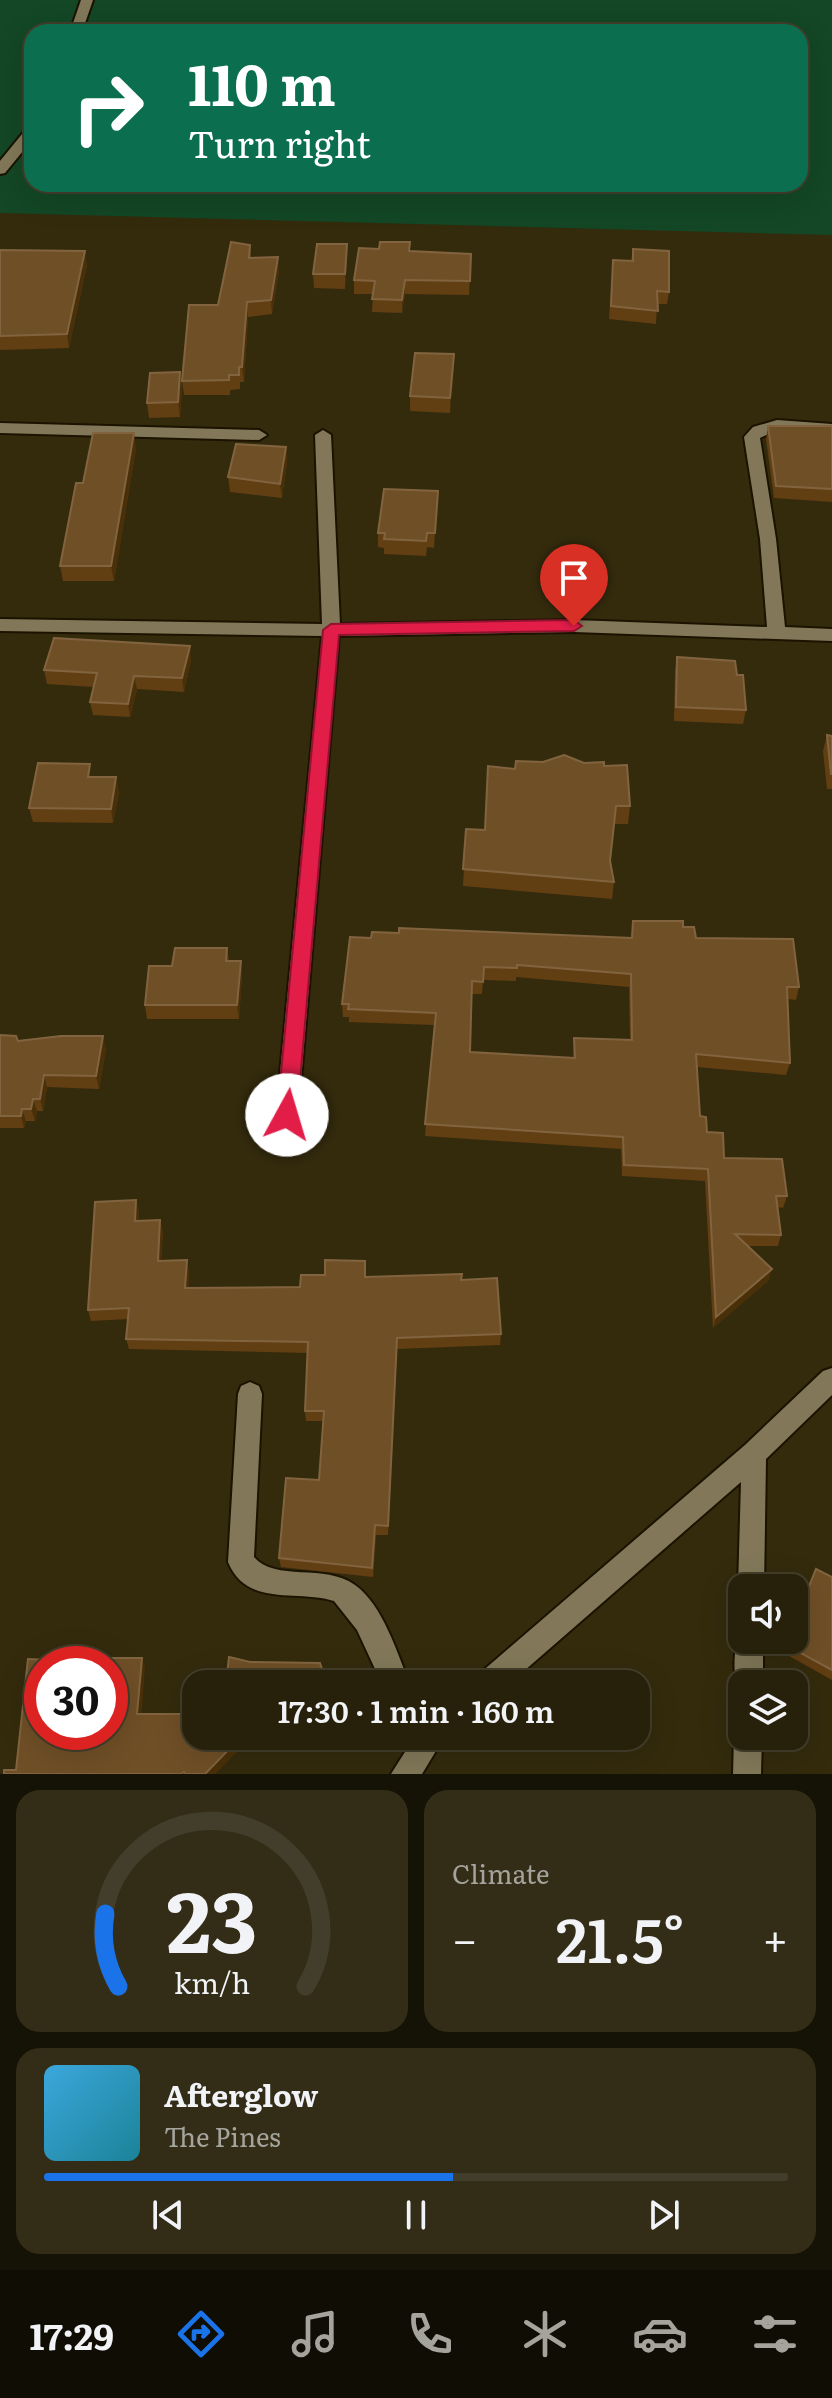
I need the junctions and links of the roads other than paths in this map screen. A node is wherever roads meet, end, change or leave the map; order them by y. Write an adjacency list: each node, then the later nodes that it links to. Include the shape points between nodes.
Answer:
1 (87, 0): 2 (street)
2 (79, 24)
3 (24, 141): 4 (street)
4 (0, 170)
5 (0, 428): 7 (street)
6 (832, 429): 11 (street, via 775,425 752,437)
7 (259, 435)
8 (323, 435): 10 (street)
9 (0, 625): 10 (street)
10 (331, 630): 11 (street); 13 (street)
11 (776, 630): 12 (street)
12 (832, 635)
13 (287, 1115)
14 (832, 1379): 16 (street)
15 (250, 1394): 18 (street, via 241,1562 265,1583 310,1582 344,1593 360,1611)
16 (754, 1454): 17 (street); 19 (street)
17 (751, 1574)
18 (389, 1670)
19 (505, 1670)
20 (421, 1750): 22 (street)
21 (748, 1750): 23 (street)
22 (405, 1774)
23 (747, 1774)

